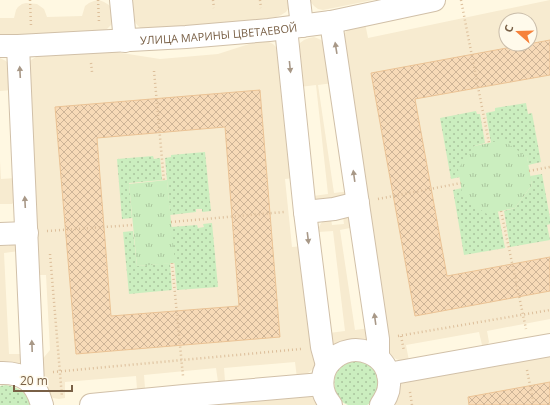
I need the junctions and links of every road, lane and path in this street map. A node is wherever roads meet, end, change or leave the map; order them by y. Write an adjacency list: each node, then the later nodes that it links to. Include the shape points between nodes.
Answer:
1 (98, 0): 11 (path)
2 (121, 0): 13 (street)
3 (213, 0): 8 (path)
4 (260, 0): 9 (path)
5 (299, 0): 12 (street)
6 (434, 0): 10 (street, УЛИЦА МАРИНЫ ЦВЕТАЕВОЙ)
7 (461, 0): 16 (path)
8 (214, 8)
9 (261, 8)
10 (332, 22): 12 (street, УЛИЦА МАРИНЫ ЦВЕТАЕВОЙ); 21 (street, one-way to 10)
11 (99, 24)
12 (294, 27): 13 (street, УЛИЦА МАРИНЫ ЦВЕТАЕВОЙ); 23 (street, one-way to 23)
13 (125, 41): 14 (street, УЛИЦА МАРИНЫ ЦВЕТАЕВОЙ)
14 (9, 46): 26 (street, one-way to 14)
15 (154, 71): 19 (path)
16 (489, 143)
17 (550, 167): 18 (path)
18 (530, 171)
19 (164, 181)
20 (461, 183): 21 (path)
21 (358, 203): 23 (street); 32 (street, one-way to 21)
22 (501, 211): 30 (path)
23 (305, 212): 24 (path); 34 (street, one-way to 34)
24 (171, 222)
25 (133, 225): 26 (path)
26 (27, 233): 27 (street); 36 (street, one-way to 26)
27 (0, 234)
28 (172, 263): 33 (path)
29 (550, 310): 30 (path)
30 (523, 315): 31 (path); 32 (path)
31 (534, 348): 32 (street); 44 (path)
32 (381, 357): 34 (street, via 357,349 345,351); 39 (street, via 390,385)
33 (182, 360): 34 (path); 36 (path, via 60,372); 38 (path)
34 (324, 365): 38 (street); 42 (street, via 324,393)
35 (0, 373): 36 (street, via 12,373)
36 (33, 379): 40 (street)
37 (410, 392): 43 (path)
38 (184, 396): 41 (street)
39 (385, 402)
40 (42, 405)
41 (91, 405)
42 (330, 405)
43 (412, 405)
44 (534, 405)

